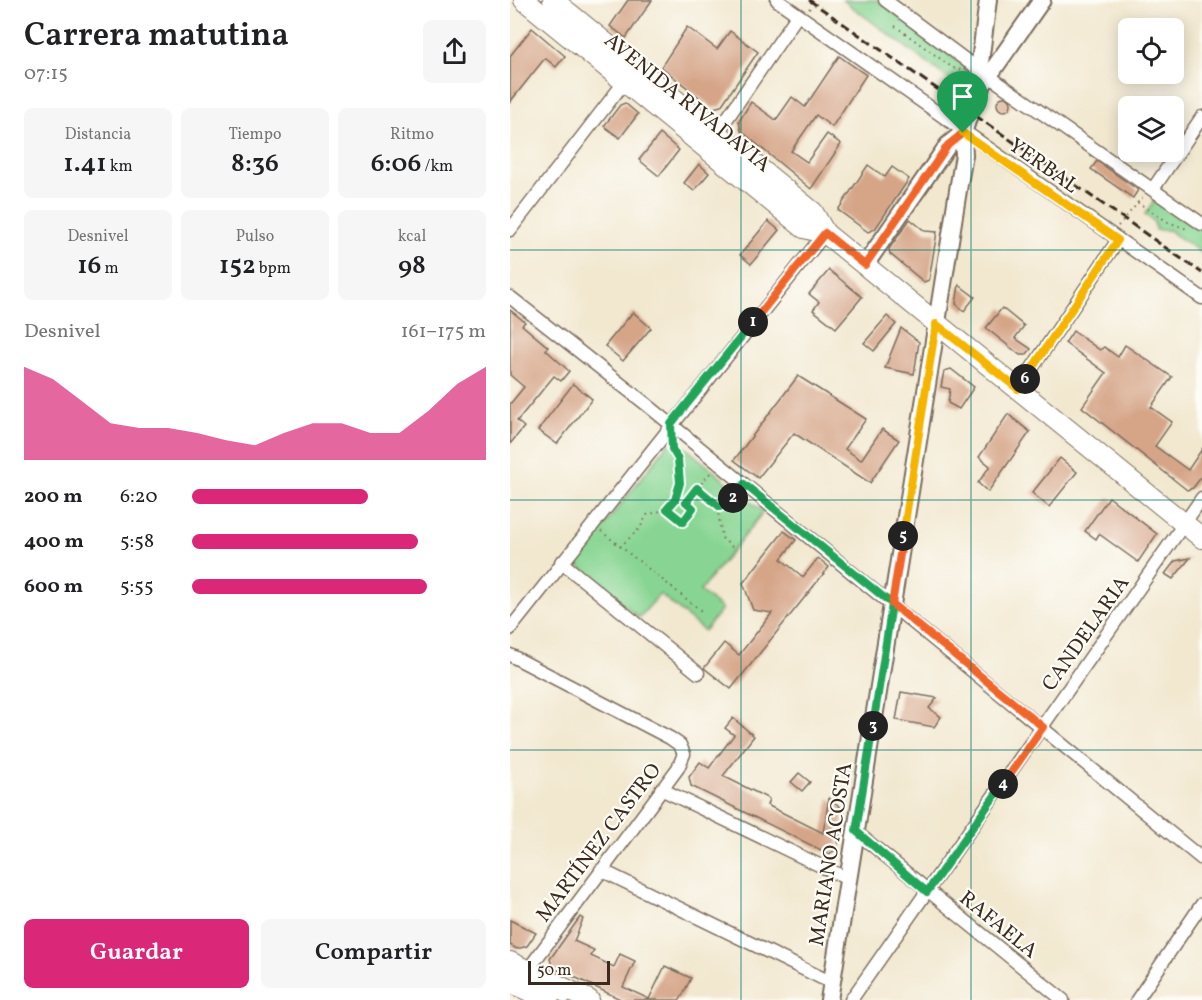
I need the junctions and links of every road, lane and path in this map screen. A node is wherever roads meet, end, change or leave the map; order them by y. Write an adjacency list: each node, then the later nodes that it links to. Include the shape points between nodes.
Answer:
1 (524, 0): 6 (main road, AVENIDA RIVADAVIA)
2 (777, 0): 7 (street, YERBAL)
3 (885, 0): 10 (street)
4 (988, 0): 8 (street)
5 (1042, 0): 9 (street)
6 (559, 7): 11 (main road, AVENIDA RIVADAVIA)
7 (797, 16): 13 (street, YERBAL); 14 (street)
8 (982, 36): 9 (street, via 993,48); 10 (street)
9 (1009, 49): 10 (street)
10 (984, 72): 13 (street); 17 (street)
11 (630, 75): 14 (main road, AVENIDA RIVADAVIA); 21 (street)
12 (1202, 117): 17 (street)
13 (963, 133): 15 (street, via 948,145); 16 (street, MARIANO ACOSTA); 23 (street, YERBAL)
14 (711, 141): 22 (main road, AVENIDA RIVADAVIA, via 804,228)
15 (931, 169): 16 (street, via 951,169); 24 (street)
16 (959, 184): 27 (street, MARIANO ACOSTA)
17 (1153, 189): 18 (path); 19 (street)
18 (1137, 202): 20 (path, via 1168,222); 23 (path)
19 (1202, 224)
20 (1189, 229)
21 (510, 230)
22 (825, 233): 24 (main road, AVENIDA RIVADAVIA); 29 (street)
23 (1114, 237): 26 (street, YERBAL); 28 (street)
24 (865, 265): 27 (main road, AVENIDA RIVADAVIA)
25 (510, 297): 29 (street)
26 (1202, 298)
27 (936, 324): 28 (main road, AVENIDA RIVADAVIA); 44 (street, MARIANO ACOSTA)
28 (1018, 389): 39 (main road, AVENIDA RIVADAVIA)
29 (671, 424): 30 (street); 33 (path, via 672,449 680,471); 38 (street)
30 (718, 463): 31 (street); 32 (path)
31 (744, 484): 36 (path, via 731,501); 44 (street)
32 (697, 488): 35 (path); 36 (path)
33 (678, 496): 35 (path); 37 (path)
34 (1202, 498): 39 (street, CANDELARIA)
35 (686, 502): 37 (path, via 693,508 683,522)
36 (720, 507): 42 (path, via 722,538)
37 (667, 509): 41 (path, via 647,515 640,528)
38 (592, 524): 41 (path); 43 (street)
39 (1184, 524): 40 (main road, AVENIDA RIVADAVIA); 49 (street, CANDELARIA)
40 (1202, 538)
41 (620, 547): 45 (path)
42 (732, 547)
43 (561, 562): 46 (street); 48 (street)
44 (892, 604): 49 (street); 51 (street, MARIANO ACOSTA)
45 (704, 613)
46 (510, 629)
47 (510, 655): 50 (street, MARTÍNEZ CASTRO, via 670,738 683,750 681,763)
48 (698, 673)
49 (1043, 727): 52 (street); 55 (street, CANDELARIA)
50 (662, 789): 53 (street, MARTÍNEZ CASTRO); 54 (street)
51 (856, 831): 54 (street, MARIANO ACOSTA); 55 (street, RAFAELA)
52 (1202, 859)
53 (601, 870): 57 (street, MARTÍNEZ CASTRO); 58 (street)
54 (848, 879): 58 (street, MARIANO ACOSTA)
55 (927, 892): 61 (street, CANDELARIA); 62 (street, RAFAELA)
56 (1202, 904): 63 (street)
57 (517, 975): 59 (main road); 60 (main road)
58 (830, 992)
59 (580, 999)
60 (548, 1000)
61 (851, 1000)
62 (1063, 1000)
63 (1137, 1000)

